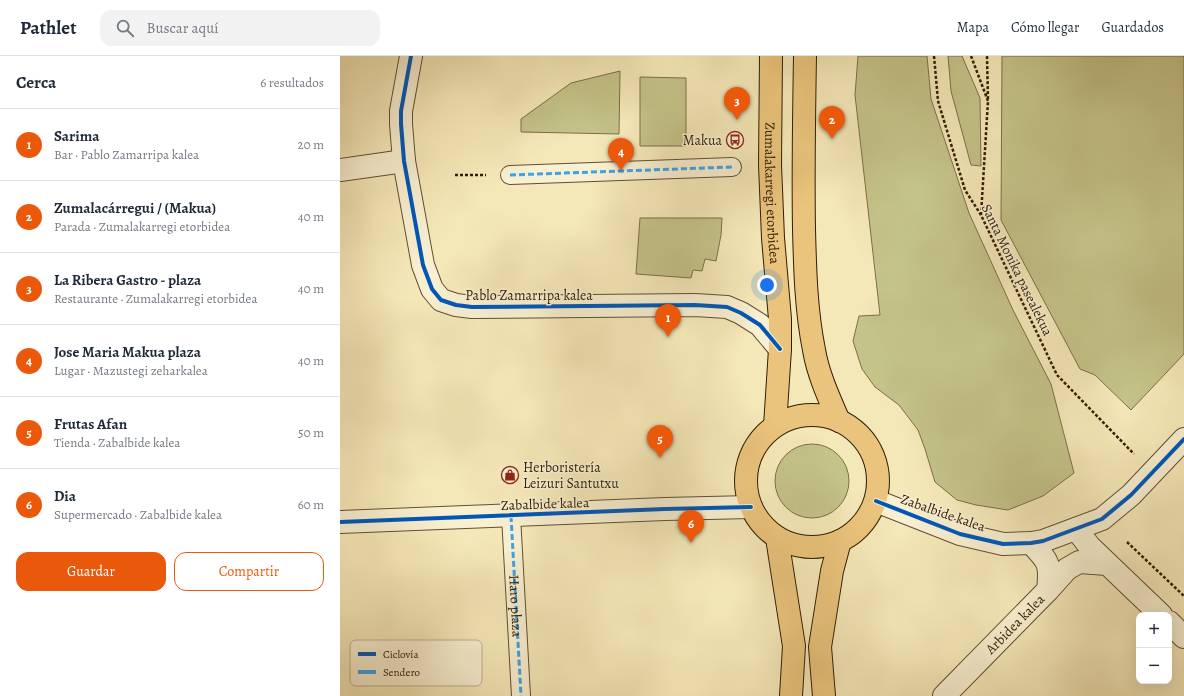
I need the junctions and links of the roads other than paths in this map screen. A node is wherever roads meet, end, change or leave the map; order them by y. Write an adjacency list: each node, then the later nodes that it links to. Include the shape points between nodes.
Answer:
1 (411, 56): 4 (street, Pablo Zamarripa kalea, via 401,111)
2 (771, 56): 8 (main road, Zumalakarregi etorbidea, via 770,165)
3 (805, 56): 9 (main road, via 803,165 808,311 814,351 825,388)
4 (404, 161): 6 (street); 8 (street, Pablo Zamarripa kalea, via 423,265 432,289 441,300 472,307 727,307 760,325)
5 (732, 167): 7 (street)
6 (340, 170)
7 (510, 175)
8 (780, 350): 10 (main road, Zumalakarregi etorbidea)
9 (839, 421): 10 (main road, via 807,415 790,418); 12 (main road, via 851,427 861,437 875,460 878,474)
10 (775, 426): 13 (main road, via 763,436 748,462 745,477 746,493)
11 (1184, 439): 16 (street, Zabalbide kalea, via 1131,495 1102,519)
12 (876, 501): 18 (main road, via 856,531); 19 (street, Zabalbide kalea, via 960,534 1003,544)
13 (751, 507): 14 (street, Zabalbide kalea); 17 (main road, via 761,525)
14 (510, 516): 15 (street, Zabalbide kalea); 26 (street, Haro plaza)
15 (340, 522)
16 (1076, 529): 19 (street, Zabalbide kalea); 20 (street)
17 (777, 538): 18 (main road, via 792,545 808,547 825,546); 25 (main road, via 794,646)
18 (840, 541): 27 (main road, via 832,571 820,647)
19 (1031, 544): 21 (street, Arbidea kalea, via 1046,560 1050,571)
20 (1107, 564): 21 (street, via 1079,562 1067,570); 22 (street)
21 (1048, 590): 28 (street, Arbidea kalea)
22 (1158, 612)
23 (1172, 625): 24 (street)
24 (1184, 637)
25 (790, 694)
26 (521, 696)
27 (824, 696)
28 (944, 696)

